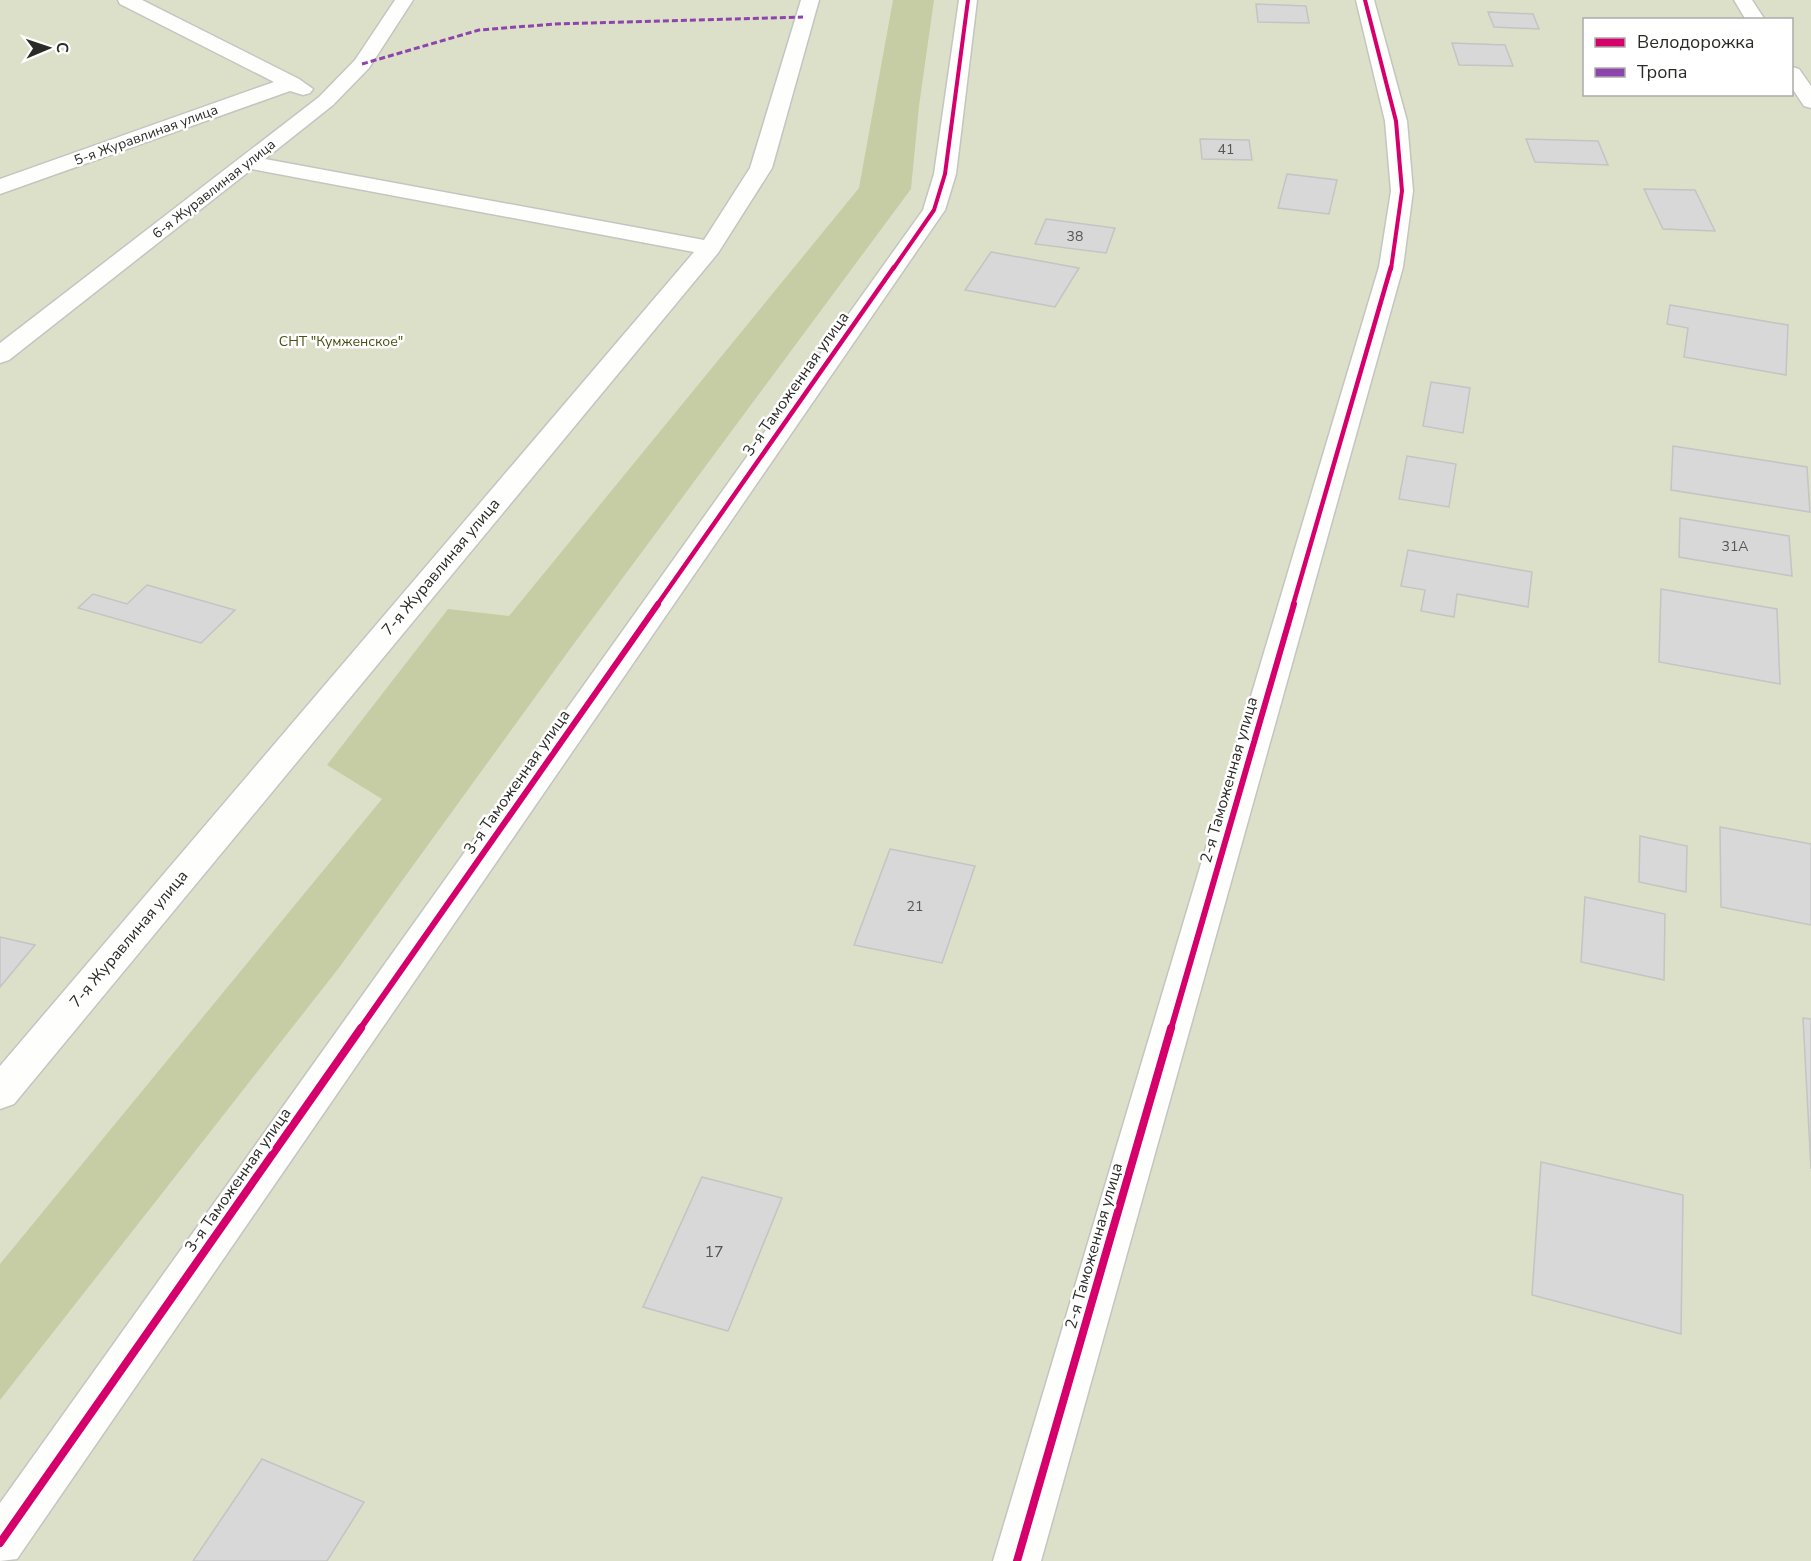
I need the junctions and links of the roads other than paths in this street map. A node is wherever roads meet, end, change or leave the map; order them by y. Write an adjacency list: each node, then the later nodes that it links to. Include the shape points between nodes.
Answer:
1 (128, 0): 9 (street)
2 (404, 0): 10 (street, 6-я Журавлиная улица, via 362,64)
3 (810, 0): 14 (street, 7-я Журавлиная улица, via 761,168)
4 (968, 0): 17 (street, 3-я Таможенная улица, via 945,174 934,210)
5 (1365, 0): 18 (street, 2-я Таможенная улица, via 1396,122 1402,191 1391,267)
6 (1743, 0): 7 (street)
7 (1755, 18)
8 (1793, 76): 11 (street)
9 (292, 83): 10 (street); 13 (street, 5-я Журавлиная улица)
10 (326, 101): 12 (street, 6-я Журавлиная улица)
11 (1811, 102)
12 (248, 162): 14 (street); 15 (street, 6-я Журавлиная улица)
13 (0, 187)
14 (710, 248): 16 (street, 7-я Журавлиная улица)
15 (0, 355)
16 (0, 1093)
17 (0, 1543)
18 (1017, 1561)

